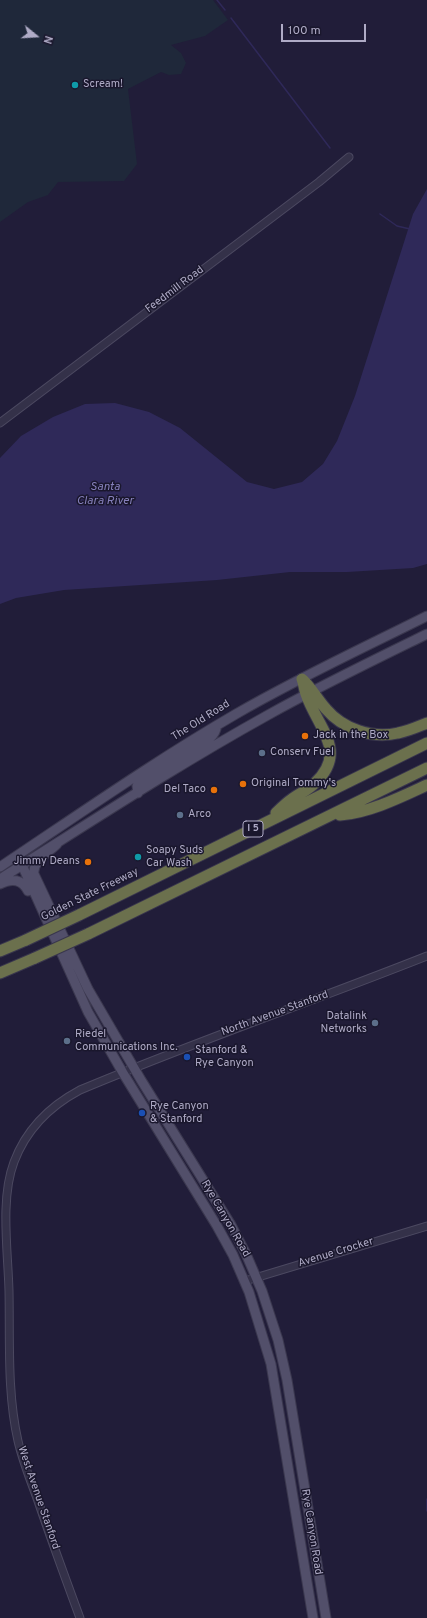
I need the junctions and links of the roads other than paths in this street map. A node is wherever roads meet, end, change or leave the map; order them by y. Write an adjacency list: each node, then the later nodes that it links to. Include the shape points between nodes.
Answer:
1 (349, 157): 2 (street, Feedmill Road)
2 (0, 423)
3 (427, 616): 5 (main road, The Old Road)
4 (427, 634): 6 (main road)
5 (302, 679): 6 (highway); 8 (main road, The Old Road)
6 (310, 693): 7 (highway, via 335,718 366,733 397,733); 11 (main road); 16 (highway, via 328,737 329,763 326,771 314,785 293,798)
7 (427, 723)
8 (216, 726): 10 (main road, The Old Road); 11 (main road, via 215,733 207,740 184,753)
9 (427, 743): 16 (highway, Golden State Freeway / I 5)
10 (176, 751): 14 (main road, via 174,760 137,786); 18 (main road, The Old Road)
11 (181, 765): 14 (main road)
12 (427, 768): 15 (highway, I 5)
13 (427, 785): 15 (highway, via 390,802 350,814)
14 (138, 793): 17 (main road)
15 (332, 815): 26 (highway, I 5, bridge, via 88,934)
16 (263, 824): 23 (highway, Golden State Freeway / I 5, bridge)
17 (58, 844): 19 (main road); 27 (main road, Rye Canyon Road, via 38,861 34,871)
18 (15, 857): 19 (main road, Rye Canyon Road); 20 (main road, The Old Road)
19 (22, 865): 21 (main road); 25 (main road, Rye Canyon Road); 27 (main road, Rye Canyon Road, via 27,870 84,990)
20 (0, 867)
21 (0, 879)
22 (0, 884): 25 (main road, via 13,879 23,883)
23 (0, 951)
24 (427, 956): 28 (street, North Avenue Stanford, via 199,1041)
25 (68, 967): 29 (main road, Rye Canyon Road, via 88,1012)
26 (0, 973)
27 (90, 994): 28 (main road, Rye Canyon Road)
28 (134, 1068): 29 (street, North Avenue Stanford); 31 (main road, Rye Canyon Road, via 231,1225)
29 (123, 1073): 32 (main road, Rye Canyon Road, via 218,1226); 33 (street, West Avenue Stanford, via 68,1096 34,1127 22,1143 14,1162 7,1197 15,1424 22,1457)
30 (427, 1226): 31 (street, Avenue Crocker)
31 (256, 1278): 32 (street, Avenue Crocker); 35 (main road, Rye Canyon Road, via 278,1340 287,1380)
32 (244, 1281): 34 (main road, Rye Canyon Road, via 271,1364)
33 (80, 1618)
34 (313, 1618)
35 (326, 1618)

